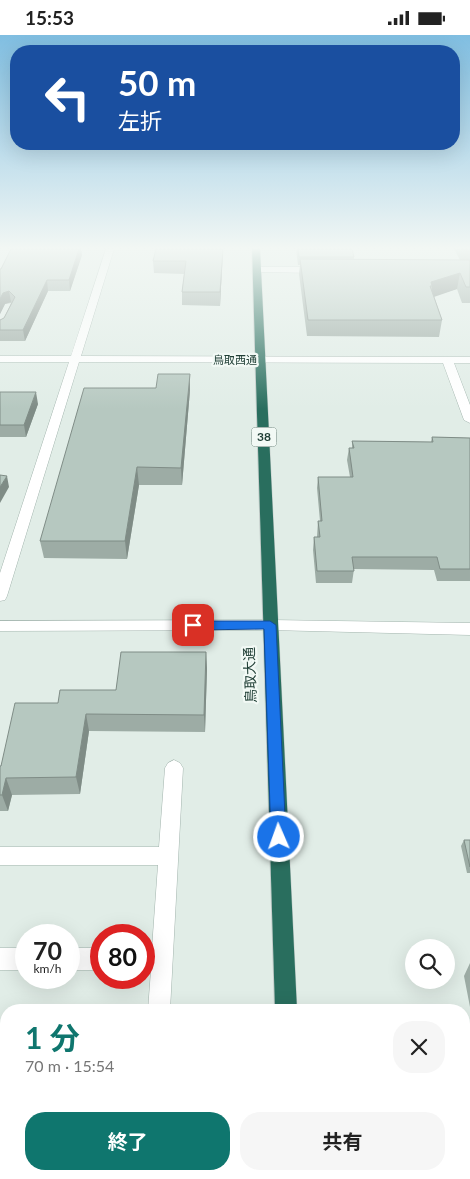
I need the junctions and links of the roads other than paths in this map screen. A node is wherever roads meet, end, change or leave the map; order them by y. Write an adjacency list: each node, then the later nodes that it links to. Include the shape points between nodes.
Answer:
1 (93, 302): 5 (street)
2 (258, 302): 6 (highway, 鳥取大通 / 38)
3 (0, 359): 5 (street, 鳥取西通)
4 (447, 359): 6 (street, 鳥取西通); 7 (street, 鳥取西通); 8 (street)
5 (75, 360): 6 (street, 鳥取西通); 9 (street)
6 (260, 360): 10 (highway, 鳥取大通 / 38)
7 (470, 360)
8 (470, 420)
9 (0, 596)
10 (270, 625): 11 (street); 12 (street); 21 (highway, 鳥取大通 / 38)
11 (0, 626)
12 (470, 629)
13 (174, 767): 15 (street)
14 (0, 856): 15 (street)
15 (169, 856): 16 (street)
16 (155, 946)
17 (0, 959): 18 (street)
18 (15, 959)
19 (155, 976): 20 (street)
20 (158, 1004)
21 (286, 1004)

